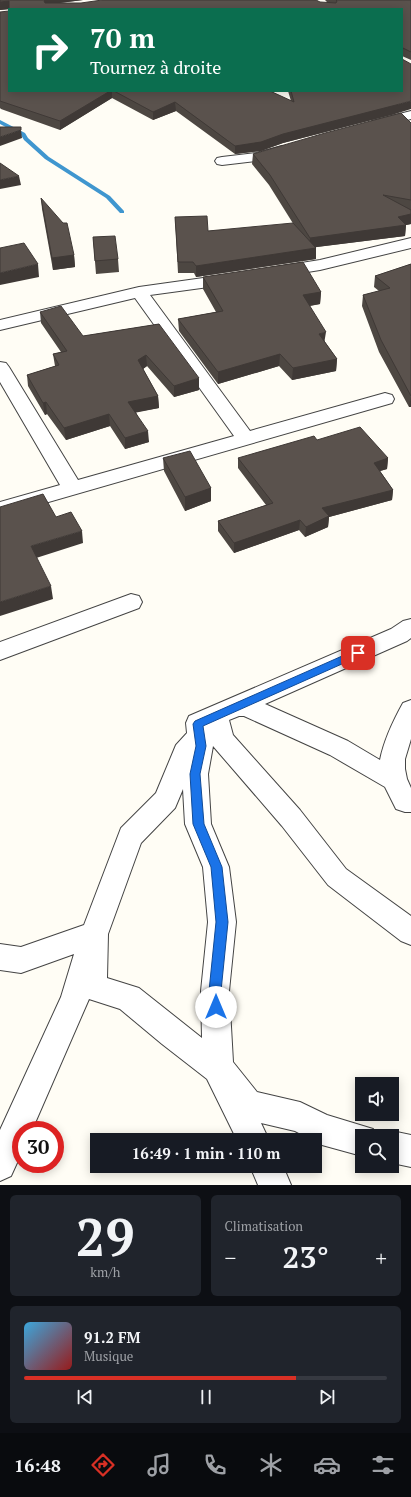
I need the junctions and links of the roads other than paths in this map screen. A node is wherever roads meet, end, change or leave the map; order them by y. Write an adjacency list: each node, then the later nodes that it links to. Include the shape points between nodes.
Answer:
1 (411, 115): 2 (street)
2 (365, 127)
3 (296, 145): 4 (street, via 257,158)
4 (222, 161)
5 (411, 243): 6 (street, via 320,265)
6 (139, 292): 7 (street); 10 (street)
7 (0, 325)
8 (0, 367): 11 (street)
9 (385, 399): 10 (street)
10 (246, 439): 11 (street)
11 (73, 488): 12 (street)
12 (0, 509)
13 (131, 602): 15 (street)
14 (411, 627): 17 (street, via 399,635)
15 (0, 651)
16 (411, 710): 18 (street, via 392,753 393,780)
17 (217, 719): 18 (street, via 246,706 339,748 394,780); 19 (street, via 221,738 291,818 337,877); 20 (street, via 185,752 166,800 130,836); 22 (street, via 201,746 195,774 198,824 216,867 222,922 215,991)
18 (409, 802)
19 (411, 932)
20 (94, 934): 21 (street, via 21,960); 22 (street, via 93,987 129,998); 27 (street, via 75,999)
21 (0, 957)
22 (218, 1068): 23 (street); 24 (street, via 248,1105 300,1117 322,1129)
23 (250, 1133)
24 (355, 1138)
25 (399, 1148): 26 (street)
26 (411, 1151)
27 (0, 1165)
28 (269, 1173): 29 (street)
29 (275, 1185)

